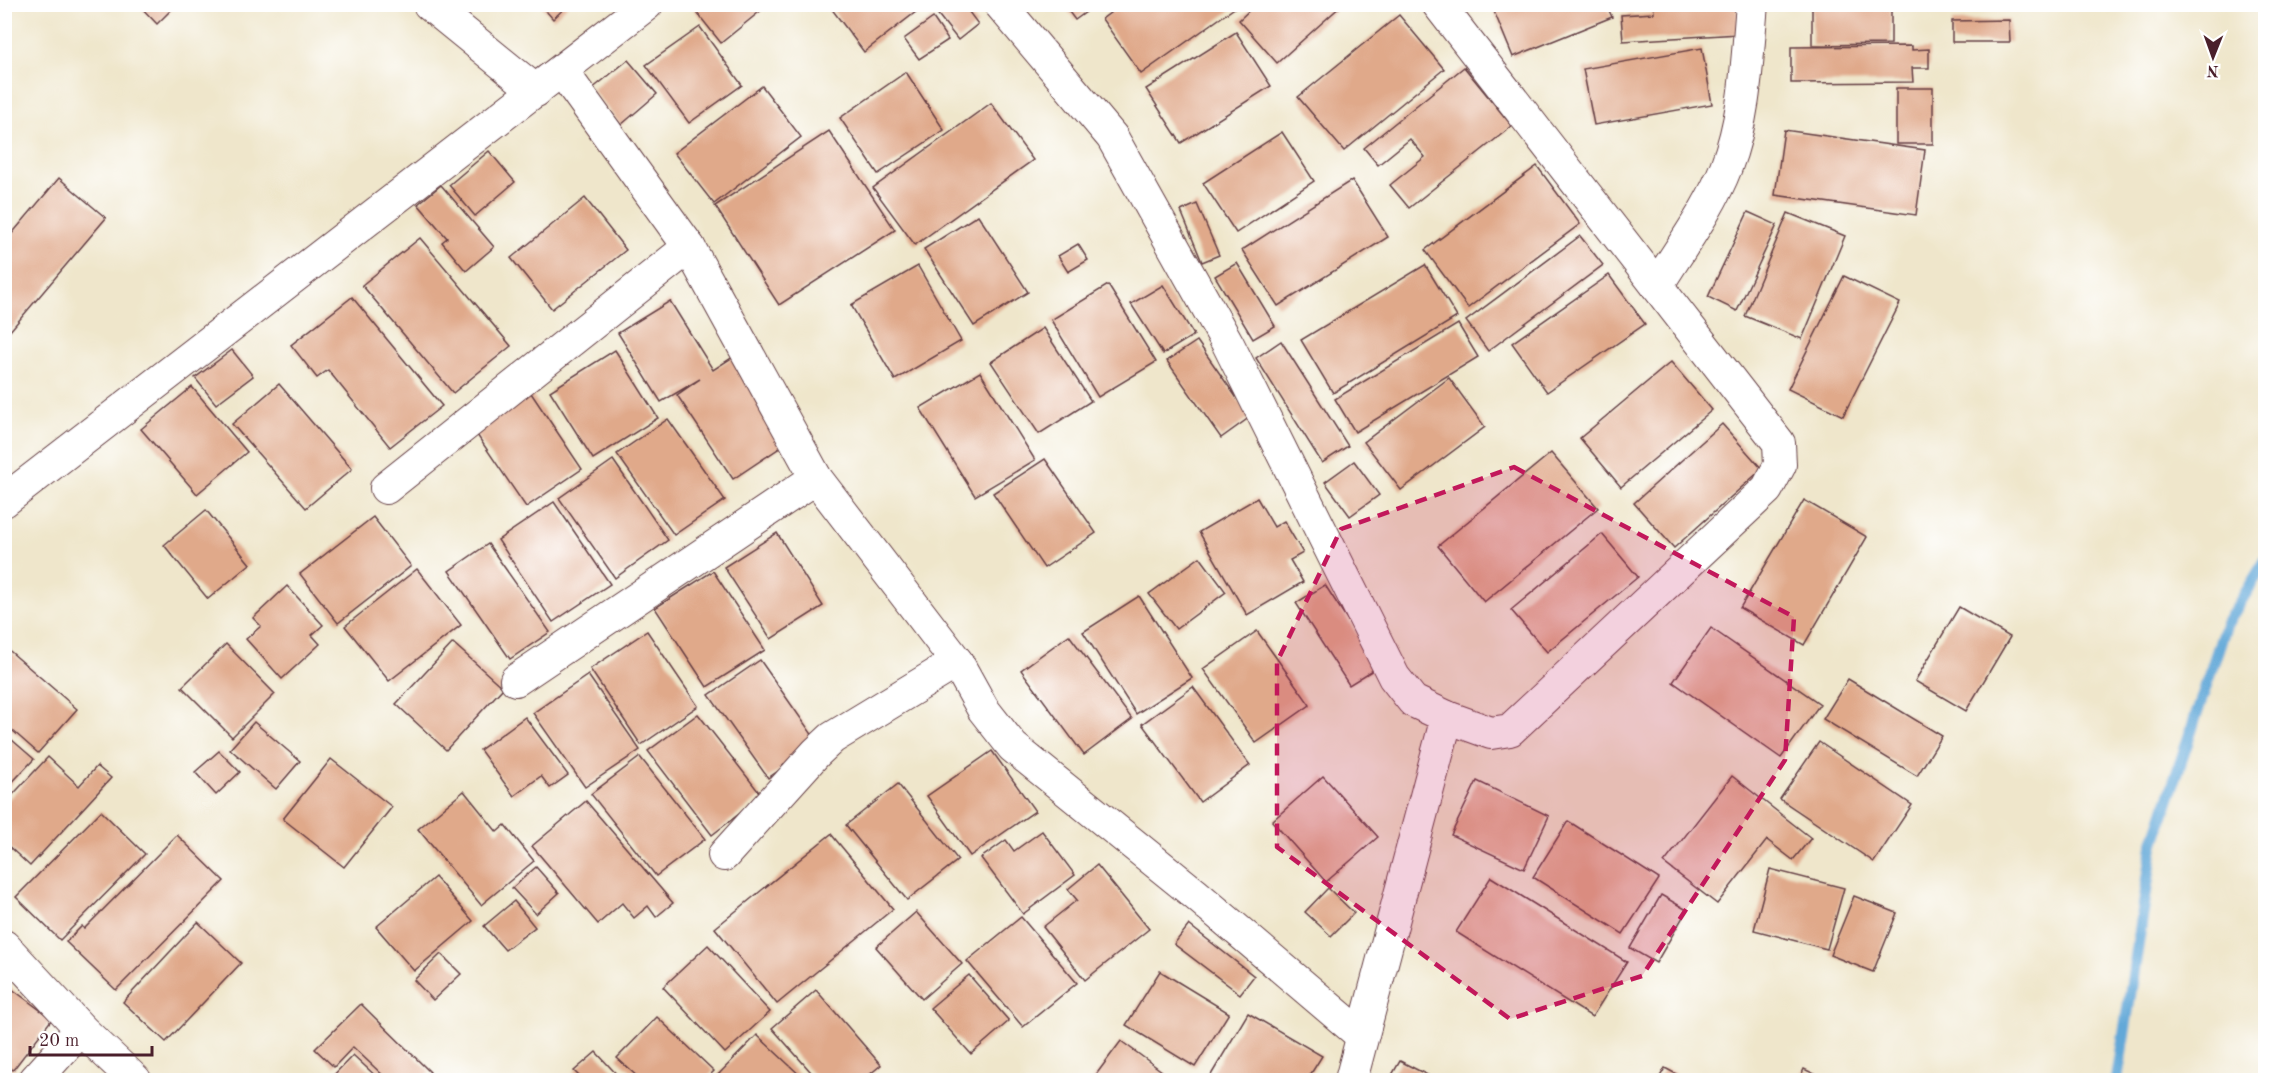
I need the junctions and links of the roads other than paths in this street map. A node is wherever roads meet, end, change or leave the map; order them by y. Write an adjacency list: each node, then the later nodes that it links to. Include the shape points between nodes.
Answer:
1 (429, 4): 7 (street)
2 (647, 4): 6 (street)
3 (1000, 4): 15 (street, via 1112,137 1228,344 1394,677 1413,701)
4 (1438, 4): 9 (street)
5 (1752, 4): 9 (street, via 1742,110 1726,168)
6 (562, 70): 7 (street); 8 (street)
7 (536, 91): 12 (street)
8 (689, 247): 10 (street); 11 (street)
9 (1657, 286): 15 (street, via 1779,443 1780,465 1767,489 1510,730 1491,733)
10 (816, 478): 13 (street); 14 (street)
11 (386, 488)
12 (4, 501)
13 (957, 662): 16 (street, via 832,738); 19 (street, via 983,709 1013,747)
14 (516, 680)
15 (1447, 717): 19 (street)
16 (724, 855)
17 (4, 946): 18 (street)
18 (81, 1029): 20 (street); 21 (street)
19 (1361, 1035): 22 (street)
20 (35, 1080)
21 (135, 1080)
22 (1351, 1080)

